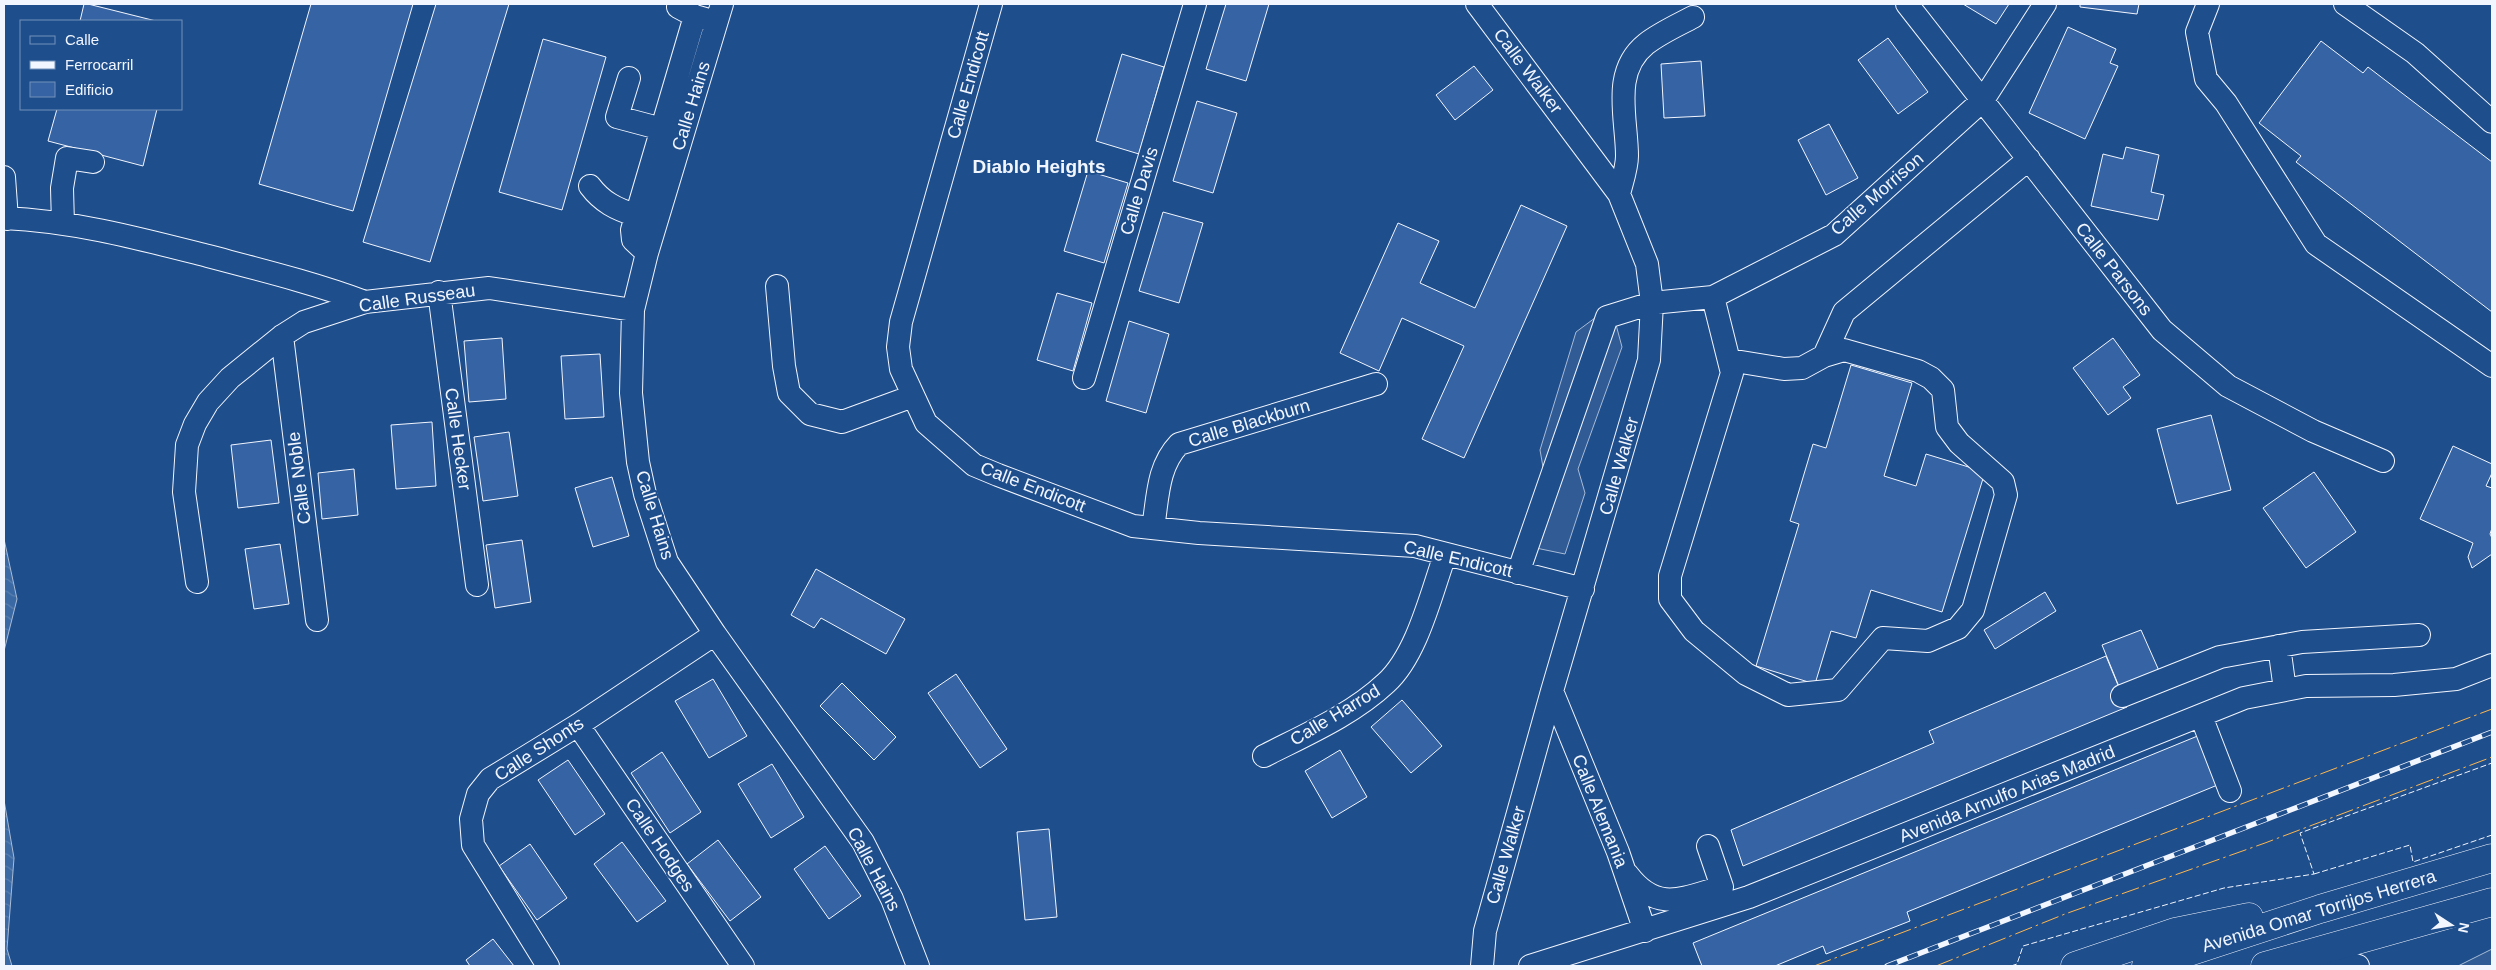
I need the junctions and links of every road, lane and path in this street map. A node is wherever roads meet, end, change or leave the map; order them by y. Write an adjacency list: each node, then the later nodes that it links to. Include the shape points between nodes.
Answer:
1 (991, 4): 35 (street, Calle Endicott, via 901,322 898,347 901,369)
2 (1195, 4): 33 (street, Calle Davis)
3 (1477, 4): 18 (street, Calle Walker)
4 (1907, 4): 11 (street, Calle Parsons)
5 (2045, 4): 11 (street, Calle Morrison)
6 (2208, 4): 32 (street, via 2197,32 2206,79 2226,103 2316,244)
7 (2345, 4): 12 (street, via 2415,54)
8 (694, 9): 13 (street); 22 (street, Calle Hains)
9 (1693, 16): 18 (street, via 1647,43 1630,65 1622,100 1627,157)
10 (629, 78): 13 (street, via 617,117)
11 (1983, 100): 14 (street, Calle Parsons); 25 (street, Calle Morrison, via 1834,235)
12 (2492, 122)
13 (662, 129): 19 (street)
14 (2029, 159): 30 (street, via 1844,312); 36 (street, Calle Parsons, via 2162,330 2184,349 2228,386 2313,431)
15 (93, 162): 21 (street, via 67,158 62,188)
16 (4, 177): 20 (street)
17 (590, 186): 19 (street, via 605,202)
18 (1619, 194): 27 (street, Calle Walker, via 1647,264)
19 (635, 215): 22 (street, via 633,240)
20 (6, 219): 21 (street)
21 (63, 224): 26 (street, via 156,242 318,284)
22 (647, 254): 28 (street, Calle Hains)
23 (777, 286): 35 (street, via 789,393 810,414 842,422)
24 (439, 292): 26 (street, Calle Russeau); 28 (street, Calle Russeau, via 489,288); 41 (street, Calle Hecker)
25 (1712, 297): 27 (street, Calle Morrison); 31 (street)
26 (365, 302): 29 (street, Calle Russeau, via 304,322)
27 (1652, 303): 39 (street, Calle Morrison, via 1607,317); 42 (street, Calle Walker, via 1650,360)
28 (632, 310): 44 (street, Calle Hains, via 632,410 645,494 668,562)
29 (282, 336): 40 (street, Calle Russeau, via 230,378 208,402 195,424 188,445 184,492); 43 (street, Calle Noble)
30 (1824, 356): 31 (street, via 1802,368 1784,369); 31 (street, via 1844,350 1918,371 1931,378 1943,390 1947,427 1958,443 2003,482 2006,495 1973,610 1958,628 1928,641 1883,638 1838,690 1788,695 1746,674 1694,631 1670,599 1670,576 1732,373)
31 (1729, 360)
32 (2492, 366)
33 (1084, 378)
34 (1376, 384): 37 (street, Calle Blackburn, via 1179,444 1163,466)
35 (913, 396): 37 (street, Calle Endicott, via 926,422 974,465 1133,526)
36 (2383, 461)
37 (1153, 528): 38 (street, Calle Endicott, via 1415,546)
38 (1445, 555): 39 (street, Calle Endicott); 53 (street, Calle Harrod, via 1414,638 1402,663 1386,683 1352,708)
39 (1518, 572): 42 (street, Calle Endicott)
40 (197, 582)
41 (477, 585)
42 (1583, 589): 49 (street, Calle Walker)
43 (317, 620)
44 (714, 634): 52 (street, Calle Shonts); 64 (street, Calle Hains, via 863,842 892,899)
45 (2419, 635): 46 (street)
46 (2278, 646): 48 (street); 50 (street, via 2220,657)
47 (2492, 665): 48 (street, Avenida Arnulfo Arias Madrid, via 2456,679 2394,685 2306,686)
48 (2285, 690): 51 (street, Avenida Arnulfo Arias Madrid, via 2244,698)
49 (1552, 691): 57 (street, Calle Alemania); 65 (street, Calle Walker, via 1485,931)
50 (2122, 696)
51 (2201, 716): 54 (street); 60 (street, Avenida Arnulfo Arias Madrid, via 1749,897)
52 (578, 725): 62 (street, Calle Shonts, via 490,779 478,794 471,819 473,845 479,858); 63 (street, Calle Hodges)
53 (1264, 756)
54 (2230, 791)
55 (1708, 846): 57 (street, via 1722,887 1676,900 1656,899 1639,889)
56 (2492, 858): 59 (main road, Avenida Omar Torrijos Herrera)
57 (1623, 867): 60 (street, Calle Alemania)
58 (2492, 902): 61 (main road)
59 (2320, 909): 67 (main road, via 2247,917 2174,932); 68 (main road, Avenida Omar Torrijos Herrera)
60 (1645, 932): 66 (street, Avenida Arnulfo Arias Madrid)
61 (2315, 952): 69 (main road); 70 (street)
62 (548, 966)
63 (743, 966)
64 (918, 966)
65 (1482, 966)
66 (1530, 966)
67 (2075, 966)
68 (2146, 966)
69 (2265, 966)
70 (2358, 966)

